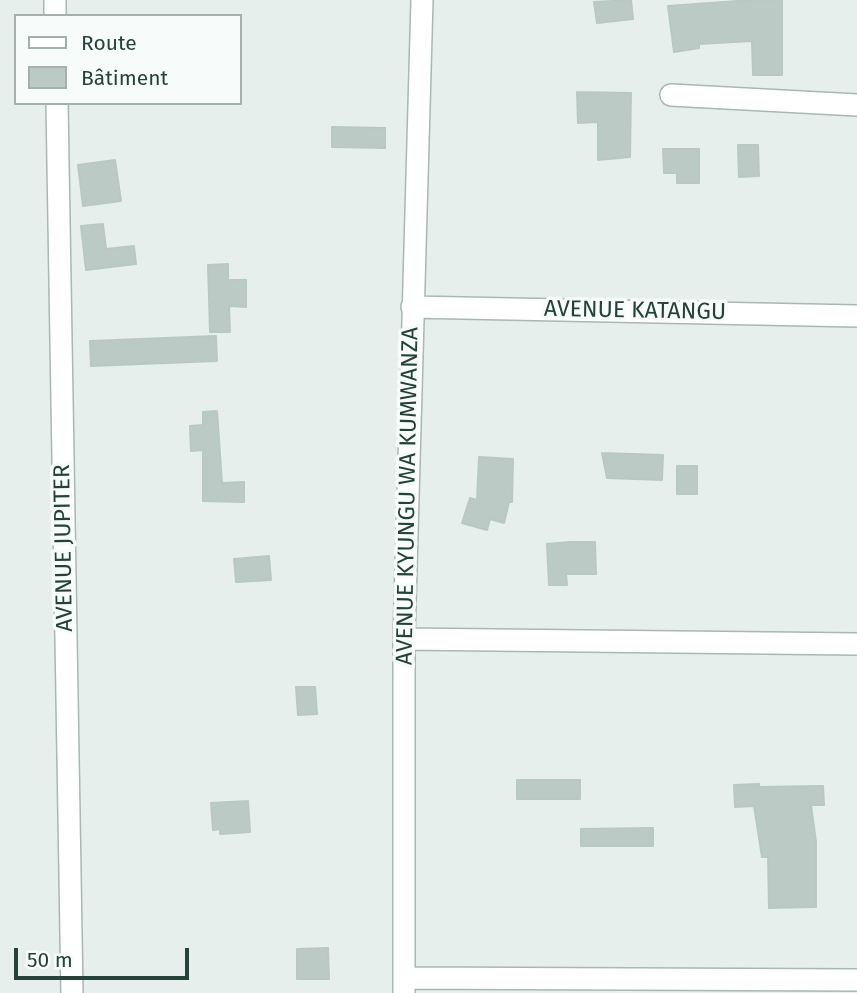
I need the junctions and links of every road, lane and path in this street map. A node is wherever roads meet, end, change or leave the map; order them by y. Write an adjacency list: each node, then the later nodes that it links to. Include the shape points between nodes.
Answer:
1 (422, 0): 5 (street, AVENUE KYUNGU WA KUMWANZA)
2 (671, 95): 4 (street)
3 (57, 105): 11 (street, AVENUE JUPITER)
4 (857, 105)
5 (412, 307): 6 (street, AVENUE KATANGU); 7 (street, AVENUE KYUNGU WA KUMWANZA)
6 (857, 316)
7 (404, 639): 8 (street); 10 (street, AVENUE KYUNGU WA KUMWANZA)
8 (857, 644)
9 (857, 979): 10 (street)
10 (404, 986)
11 (72, 993)

